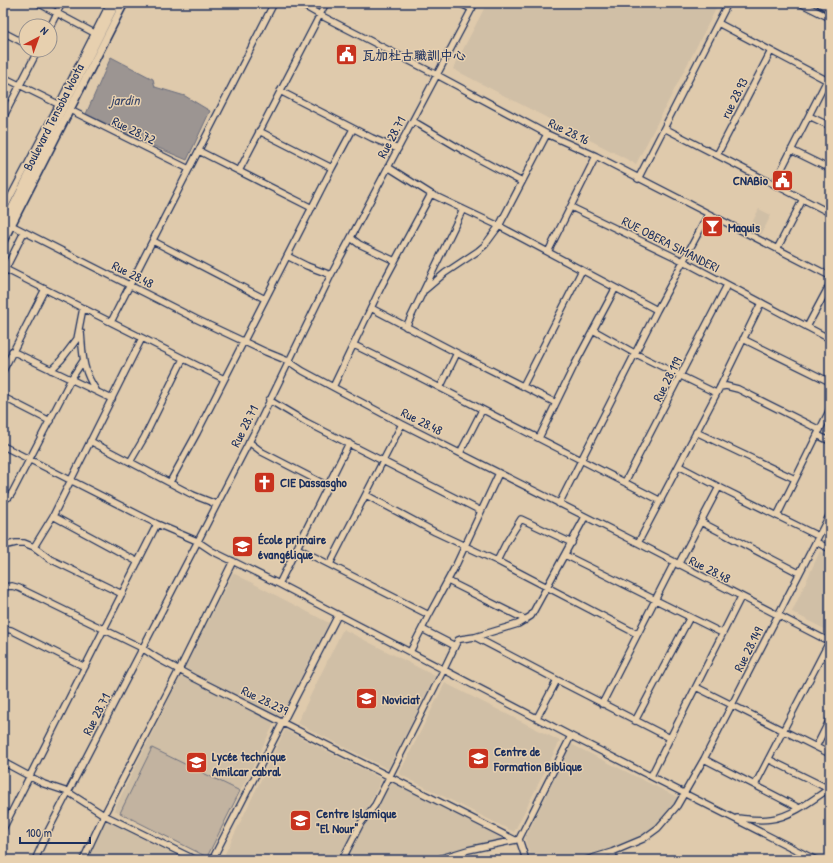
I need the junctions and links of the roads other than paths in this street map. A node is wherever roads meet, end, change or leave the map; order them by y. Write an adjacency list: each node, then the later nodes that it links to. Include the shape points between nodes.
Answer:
1 (38, 3): 16 (street)
2 (62, 3): 16 (street)
3 (110, 3): 22 (street)
4 (116, 3): 22 (main road, Boulevard Tensoba Woota)
5 (124, 3): 31 (main road, Boulevard Tensoba Woota)
6 (274, 3): 42 (street)
7 (299, 3): 17 (street, Rue 28.16)
8 (326, 3): 17 (street)
9 (459, 3): 15 (street)
10 (475, 3): 15 (street, Rue 28.71)
11 (728, 3): 20 (street)
12 (800, 3): 19 (street)
13 (820, 3): 14 (highway)
14 (830, 8)
15 (472, 9): 26 (street, Rue 28.71)
16 (57, 13): 18 (street); 22 (street)
17 (320, 15): 26 (street, Rue 28.16); 30 (street)
18 (54, 18)
19 (830, 18)
20 (718, 23): 24 (street); 36 (street)
21 (3, 32): 23 (street)
22 (97, 35): 31 (main road, Boulevard Tensoba Woota)
23 (18, 40)
24 (771, 51): 28 (street); 43 (street, rue 28.93)
25 (34, 58): 29 (street)
26 (437, 75): 34 (street, Rue 28.71); 39 (street, Rue 28.16)
27 (3, 77): 29 (street, Rue 28.72)
28 (828, 81): 32 (street)
29 (20, 86): 31 (street, Rue 28.72); 33 (street)
30 (280, 91): 37 (street); 38 (street)
31 (64, 107): 47 (street, Rue 28.72); 58 (street); 61 (main road, Boulevard Tensoba Woota)
32 (809, 116): 35 (street); 41 (street)
33 (3, 118)
34 (413, 121): 40 (street, Rue 28.71); 51 (street)
35 (830, 126)
36 (664, 128): 43 (street); 50 (street)
37 (353, 129): 40 (street); 46 (street)
38 (259, 131): 46 (street); 49 (street)
39 (547, 134): 44 (street, Rue 28.16); 51 (street)
40 (398, 149): 45 (street, Rue 28.71)
41 (791, 150): 48 (street); 52 (street)
42 (199, 151): 47 (street); 49 (street)
43 (717, 155): 52 (street)
44 (596, 156): 50 (street, Rue 28.16); 55 (street)
45 (388, 167): 53 (street); 64 (street, Rue 28.71)
46 (332, 168): 56 (street)
47 (189, 169): 66 (street)
48 (830, 169)
49 (239, 171): 56 (street)
50 (638, 178): 60 (street, Rue 28.16)
51 (522, 182): 62 (street)
52 (774, 184): 54 (street)
53 (431, 194): 57 (street); 70 (street)
54 (803, 199): 59 (street); 67 (street)
55 (571, 207): 68 (street); 71 (street, RUE OBERA SIMANDERI)
56 (312, 208): 69 (street)
57 (463, 209): 62 (street); 81 (street)
58 (3, 211)
59 (830, 213)
60 (708, 215): 67 (street, Rue 28.16); 71 (street)
61 (6, 223): 63 (street, Rue 28.48); 65 (main road, Boulevard Tensoba Woota)
62 (499, 226): 68 (street); 81 (street, via 478,251)
63 (24, 232): 73 (street); 77 (street, Rue 28.48)
64 (351, 238): 70 (street); 74 (street, Rue 28.71)
65 (3, 241)
66 (153, 241): 77 (street); 82 (street)
67 (777, 249): 75 (street, Rue 28.16)
68 (548, 252): 72 (street)
69 (288, 256): 74 (street); 82 (street)
70 (395, 261): 85 (street)
71 (683, 261): 78 (street, RUE OBERA SIMANDERI); 86 (street)
72 (582, 270): 80 (street); 109 (street)
73 (4, 272): 79 (street)
74 (331, 275): 102 (street, Rue 28.71)
75 (830, 276)
76 (830, 284): 90 (street)
77 (130, 285): 87 (street); 95 (street, Rue 28.48)
78 (727, 285): 83 (street, RUE OBERA SIMANDERI); 105 (street, Rue 28.119)
79 (45, 289): 84 (street); 97 (street)
80 (615, 289): 86 (street); 91 (street)
81 (425, 290): 89 (street)
82 (265, 299): 95 (street)
83 (761, 303): 90 (street); 93 (street)
84 (83, 308): 87 (street); 88 (street)
85 (371, 308): 89 (street); 96 (street)
86 (657, 310): 99 (street)
87 (111, 322): 92 (street)
88 (80, 326): 101 (street); 104 (street, via 77,339)
89 (406, 327): 98 (street)
90 (807, 327): 94 (street)
91 (593, 330): 99 (street); 118 (street)
92 (142, 338): 100 (street); 116 (street)
93 (743, 339): 108 (street); 111 (street)
94 (830, 339)
95 (244, 341): 102 (street, Rue 28.48); 107 (street)
96 (354, 345): 110 (street); 112 (street)
97 (12, 351): 103 (street); 104 (street)
98 (457, 353): 109 (street); 112 (street)
99 (636, 354): 105 (street); 133 (street)
100 (183, 359): 107 (street); 135 (street)
101 (83, 361): 106 (street); 113 (street, via 88,378)
102 (288, 361): 110 (street, Rue 28.48); 117 (street, Rue 28.71)
103 (3, 370)
104 (51, 370): 106 (street)
105 (681, 376): 114 (street); 141 (street, Rue 28.119)
106 (71, 379): 113 (street); 121 (street)
107 (224, 379): 140 (street)
108 (830, 382)
109 (523, 386): 118 (street)
110 (333, 387): 122 (street, Rue 28.48)
111 (720, 387): 114 (street); 124 (street, via 738,389)
112 (440, 388): 120 (street)
113 (97, 392): 116 (street)
114 (716, 393): 123 (street)
115 (3, 397): 121 (street)
116 (112, 399): 126 (street)
117 (269, 400): 128 (street, Rue 28.71); 129 (street)
118 (556, 403): 125 (street)
119 (830, 409): 124 (street)
120 (482, 410): 125 (street); 131 (street)
121 (50, 421): 132 (street)
122 (402, 424): 131 (street, Rue 28.48); 134 (street)
123 (696, 432): 136 (street); 138 (street)
124 (819, 432): 127 (street); 138 (street)
125 (539, 438): 133 (street)
126 (90, 441): 135 (street); 139 (street)
127 (830, 441)
128 (249, 442): 142 (street, via 262,452); 147 (street, Rue 28.71)
129 (348, 443): 134 (street); 142 (street)
130 (3, 446): 132 (street)
131 (460, 453): 137 (street, Rue 28.48)
132 (30, 460): 139 (street); 145 (street, via 12,493)
133 (581, 460): 141 (street); 148 (street)
134 (384, 461): 144 (street); 149 (street)
135 (130, 462): 140 (street)
136 (679, 466): 143 (street); 146 (street)
137 (499, 473): 148 (street, Rue 28.48); 149 (street)
138 (795, 479): 152 (street)
139 (70, 480): 151 (street); 155 (street)
140 (170, 482): 147 (street)
141 (625, 482): 146 (street)
142 (328, 486): 163 (street)
143 (719, 487): 152 (street); 154 (street)
144 (366, 495): 162 (street); 169 (street)
145 (3, 500)
146 (661, 501): 159 (street)
147 (216, 504): 157 (street, Rue 28.71)
148 (559, 504): 153 (street, Rue 28.48)
149 (481, 511): 162 (street)
150 (830, 514): 156 (street, Rue 28.149)
151 (53, 516): 161 (street); 168 (street)
152 (777, 516): 156 (street)
153 (585, 517): 158 (street); 159 (street, Rue 28.48)
154 (701, 522): 170 (street); 171 (street)
155 (157, 524): 157 (street); 168 (street)
156 (817, 539): 164 (street); 171 (street, Rue 28.149)
157 (197, 541): 166 (street); 192 (street, Rue 28.71)
158 (572, 543): 165 (street); 167 (street, via 521,519)
159 (638, 543): 170 (street, Rue 28.48)
160 (3, 546): 161 (street, via 16,542)
161 (34, 547): 176 (street, via 50,559)
162 (464, 547): 167 (street); 172 (street)
163 (297, 548): 169 (street); 173 (street)
164 (830, 549)
165 (565, 555): 175 (street); 178 (street)
166 (232, 561): 173 (street); 196 (street)
167 (497, 561): 175 (street)
168 (138, 562): 176 (street)
169 (330, 564): 180 (street)
170 (676, 564): 177 (street, Rue 28.48); 178 (street)
171 (799, 573): 181 (street, Rue 28.149)
172 (448, 580): 180 (street); 183 (street)
173 (279, 584): 179 (street)
174 (3, 587): 186 (street, Rue 28.239, via 19,588)
175 (546, 587): 183 (street, via 532,614); 188 (street)
176 (122, 594): 186 (street)
177 (741, 597): 181 (street, Rue 28.48); 187 (street)
178 (655, 599): 182 (street); 188 (street)
179 (338, 615): 193 (street); 204 (street)
180 (429, 615): 185 (street)
181 (777, 615): 190 (street, Rue 28.48); 200 (street, Rue 28.149)
182 (690, 617): 187 (street); 203 (street)
183 (526, 620): 189 (street)
184 (3, 629): 194 (street, via 11,630)
185 (422, 629): 191 (street); 193 (street)
186 (103, 630): 192 (street, Rue 28.239); 194 (street)
187 (722, 633): 198 (street)
188 (638, 634): 199 (street)
189 (475, 637): 191 (street, via 458,640); 197 (street)
190 (830, 642): 205 (street)
191 (455, 646): 195 (street)
192 (142, 648): 196 (street, Rue 28.239); 218 (street, Rue 28.71)
193 (410, 652): 195 (street)
194 (85, 667): 215 (street)
195 (444, 669): 201 (street); 213 (street)
196 (180, 670): 204 (street, Rue 28.239); 221 (street)
197 (557, 680): 199 (street); 201 (street)
198 (696, 687): 200 (street); 207 (street)
199 (602, 704): 203 (street)
200 (731, 704): 205 (street); 210 (street, Rue 28.149)
201 (537, 718): 206 (street)
202 (830, 719): 208 (street)
203 (635, 720): 207 (street)
204 (283, 722): 213 (street, Rue 28.239); 229 (street)
205 (784, 731): 208 (street); 211 (street)
206 (571, 736): 214 (street); 224 (street)
207 (670, 738): 214 (street)
208 (816, 747): 209 (street)
209 (830, 754)
210 (704, 758): 216 (street); 219 (street, Rue 28.149)
211 (770, 760): 216 (street); 217 (street)
212 (3, 762): 215 (street)
213 (390, 776): 224 (street, Rue 28.239); 230 (street)
214 (651, 776): 219 (street)
215 (30, 777): 218 (street); 223 (street)
216 (756, 785): 220 (street)
217 (830, 789): 220 (street)
218 (68, 792): 221 (street); 226 (street, Rue 28.71)
219 (685, 794): 222 (street); 225 (street, Rue 28.149, via 658,828 635,843)
220 (799, 808): 222 (street, via 770,820)
221 (104, 815): 227 (street); 228 (street)
222 (733, 818): 235 (street)
223 (3, 830)
224 (517, 840): 231 (street); 232 (street)
225 (612, 852): 233 (street, Rue 28.149); 234 (street)
226 (34, 860)
227 (83, 860)
228 (196, 860)
229 (212, 860)
230 (342, 860)
231 (435, 860)
232 (526, 860)
233 (586, 860)
234 (615, 860)
235 (816, 860)

